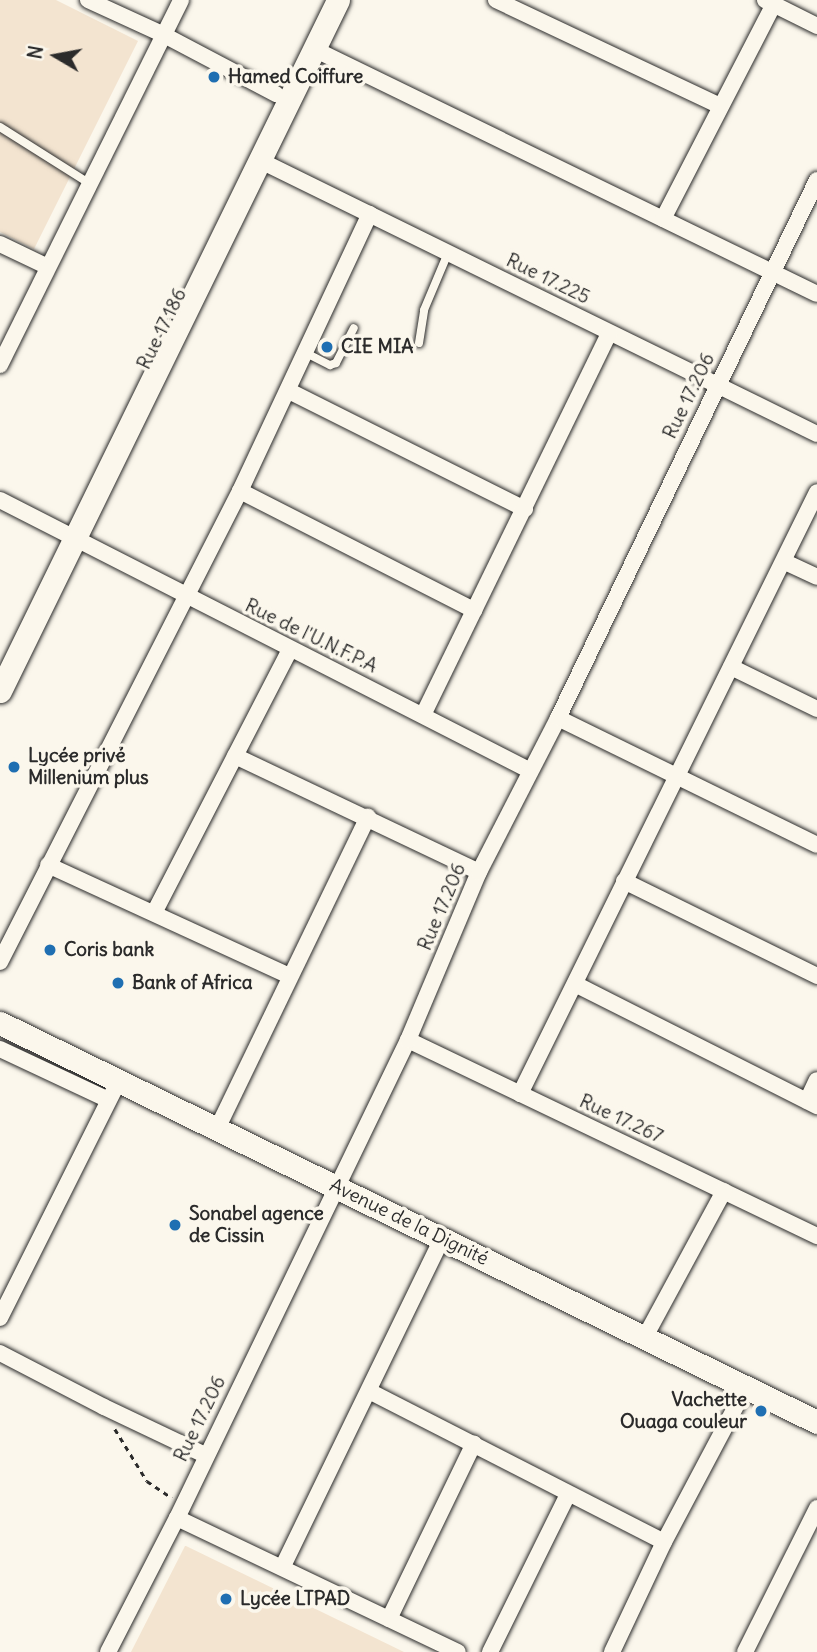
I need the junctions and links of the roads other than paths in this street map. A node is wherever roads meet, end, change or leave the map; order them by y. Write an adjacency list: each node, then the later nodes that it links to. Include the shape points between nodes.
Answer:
1 (88, 0): 8 (street)
2 (181, 0): 8 (street)
3 (323, 0): 10 (main road, Rue 17.186)
4 (338, 0): 9 (main road)
5 (496, 0): 11 (street)
6 (769, 2): 7 (street); 11 (street)
7 (817, 26)
8 (164, 35): 10 (street); 15 (street)
9 (314, 49): 13 (main road); 17 (street)
10 (276, 94): 35 (main road, Rue 17.186)
11 (720, 106): 17 (street)
12 (0, 127): 15 (lane)
13 (261, 161): 16 (street, Rue 17.225); 35 (main road)
14 (817, 180): 21 (street, Rue 17.206)
15 (90, 184): 20 (street)
16 (370, 214): 19 (street, Rue 17.225); 26 (street)
17 (663, 219): 21 (street)
18 (0, 244): 20 (street)
19 (448, 253): 24 (street, Rue 17.225); 25 (lane, via 424,310)
20 (48, 267): 27 (street)
21 (772, 272): 22 (street); 28 (street, Rue 17.206)
22 (817, 294)
23 (354, 328): 26 (lane, via 337,363 330,365)
24 (609, 333): 28 (street, Rue 17.225); 34 (street)
25 (419, 343)
26 (306, 353): 29 (street)
27 (0, 365)
28 (718, 385): 30 (street, Rue 17.225); 46 (street, Rue 17.206)
29 (289, 391): 31 (street); 34 (street)
30 (817, 434)
31 (240, 491): 38 (street); 39 (street)
32 (817, 492): 36 (street)
33 (0, 500): 35 (street, Rue de l'U.N.F.P.A)
34 (525, 509): 39 (street)
35 (70, 534): 38 (street, Rue de l'U.N.F.P.A); 41 (main road, Rue 17.186); 43 (main road)
36 (785, 562): 37 (street); 42 (street)
37 (817, 577)
38 (184, 597): 40 (street, Rue de l'U.N.F.P.A); 52 (street)
39 (474, 610): 45 (street)
40 (290, 650): 45 (street, Rue de l'U.N.F.P.A); 47 (street)
41 (0, 657)
42 (731, 667): 44 (street); 49 (street)
43 (0, 691)
44 (817, 709)
45 (423, 715): 48 (street, Rue de l'U.N.F.P.A)
46 (558, 718): 48 (street, Rue 17.206); 49 (street)
47 (235, 756): 50 (street); 55 (street)
48 (529, 770): 53 (street, Rue 17.206)
49 (675, 774): 51 (street); 54 (street)
50 (368, 817): 53 (street); 57 (street)
51 (817, 845)
52 (48, 865): 55 (street); 56 (street)
53 (480, 872): 61 (street, Rue 17.206)
54 (624, 881): 58 (street); 59 (street)
55 (154, 913): 57 (street)
56 (0, 962)
57 (289, 976): 67 (street)
58 (817, 976)
59 (575, 984): 65 (street); 66 (street)
60 (0, 1023): 64 (main road, Avenue de la Dignité)
61 (408, 1040): 65 (street, Rue 17.267); 68 (street, Rue 17.206)
62 (0, 1049): 64 (street)
63 (817, 1080): 66 (street)
64 (113, 1091): 67 (main road, Avenue de la Dignité); 72 (street)
65 (520, 1094): 69 (street, Rue 17.267)
66 (812, 1103)
67 (217, 1129): 68 (main road, Avenue de la Dignité)
68 (336, 1186): 71 (main road, Avenue de la Dignité); 79 (street, Rue 17.206)
69 (724, 1191): 70 (street, Rue 17.267); 73 (street)
70 (817, 1236)
71 (442, 1238): 73 (main road, Avenue de la Dignité); 76 (street)
72 (0, 1318)
73 (645, 1337): 75 (main road, Avenue de la Dignité)
74 (0, 1353): 79 (street)
75 (746, 1387): 77 (main road, Avenue de la Dignité); 83 (street)
76 (369, 1391): 78 (street); 84 (street)
77 (817, 1422)
78 (474, 1443): 80 (street); 85 (street)
79 (205, 1455): 82 (street, Rue 17.206)
80 (568, 1494): 83 (street); 88 (street)
81 (817, 1508): 90 (street)
82 (180, 1511): 84 (street); 86 (street, Rue 17.206)
83 (664, 1542): 89 (street)
84 (282, 1566): 85 (street)
85 (389, 1619): 87 (street)
86 (108, 1652)
87 (458, 1652)
88 (490, 1652)
89 (612, 1652)
90 (746, 1652)

